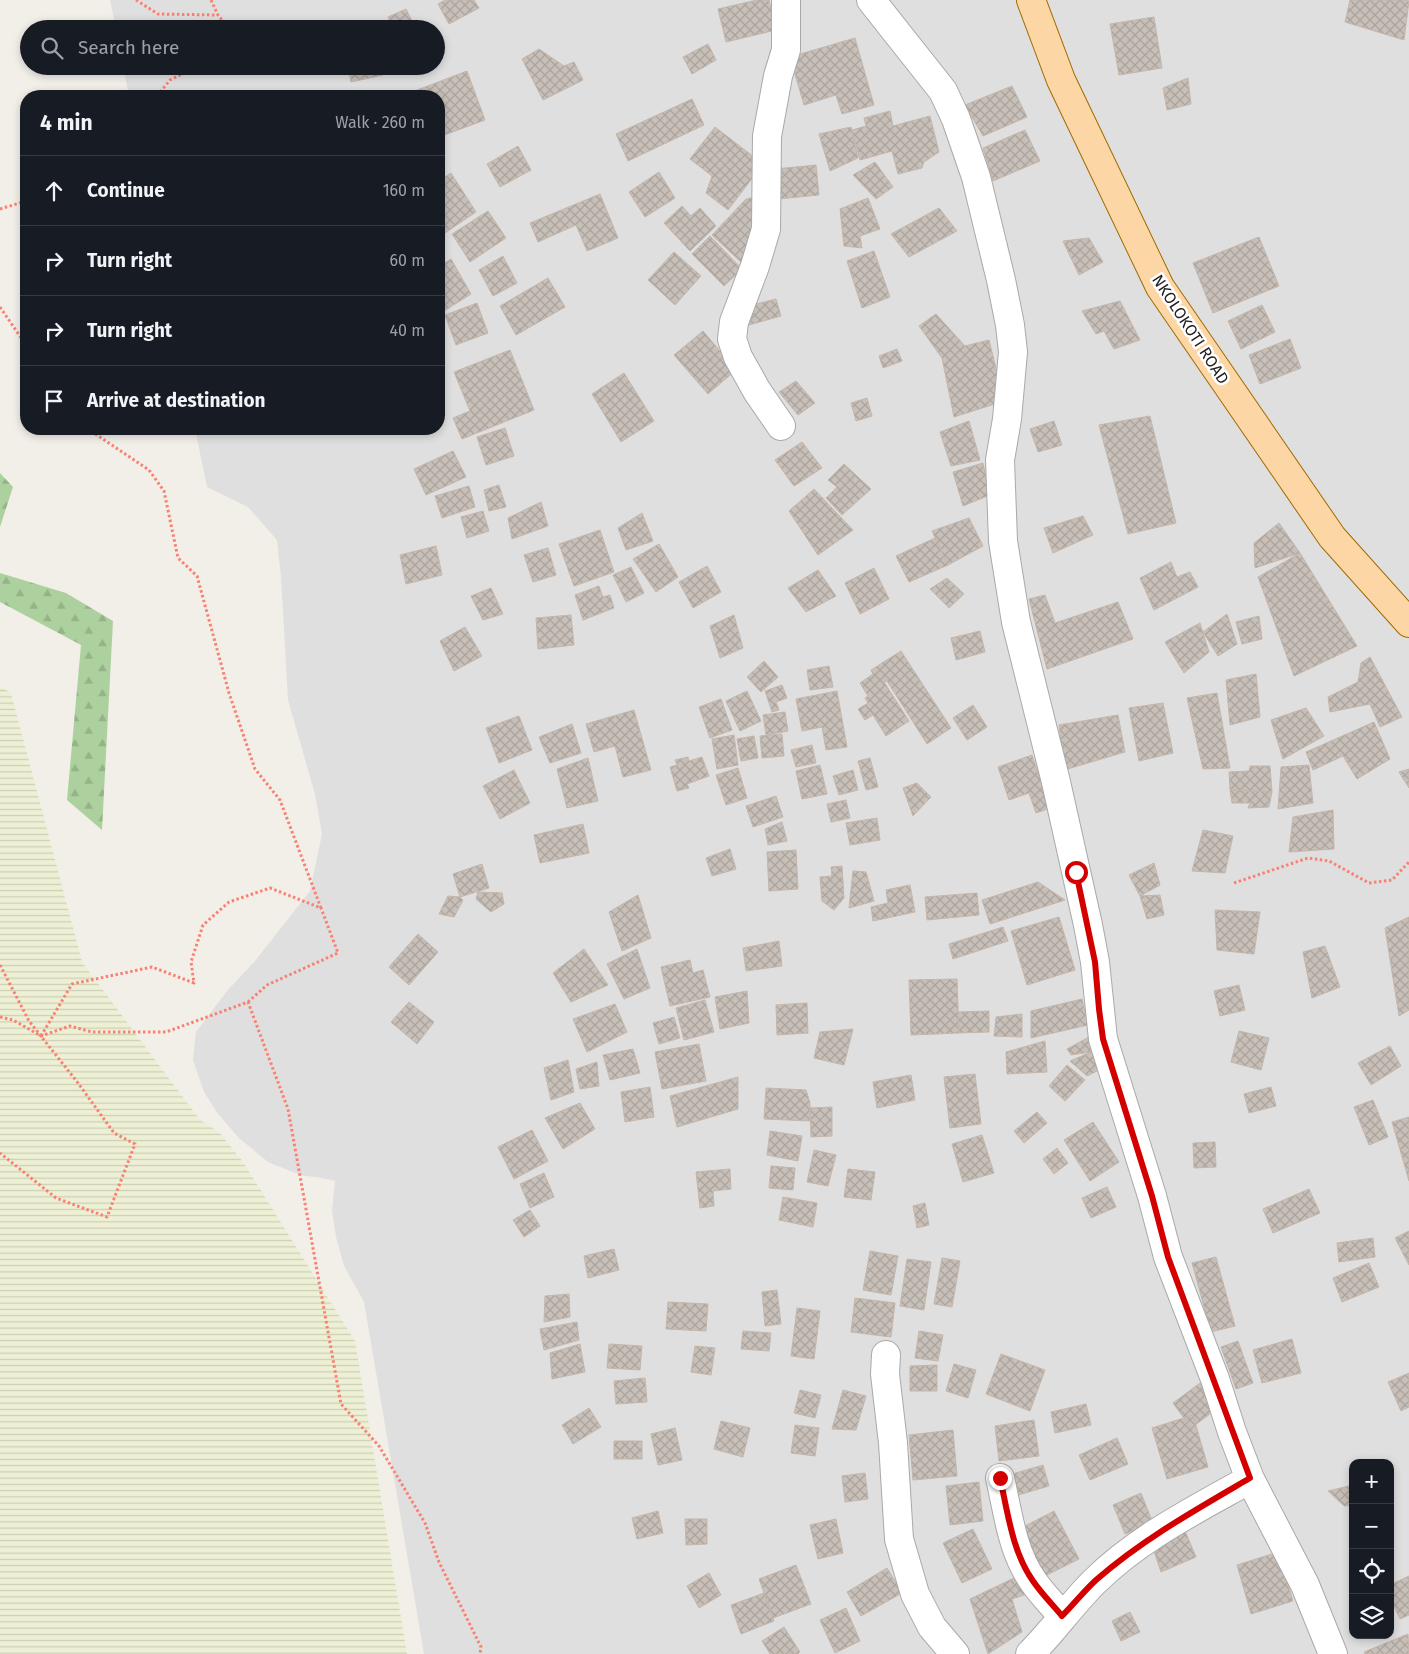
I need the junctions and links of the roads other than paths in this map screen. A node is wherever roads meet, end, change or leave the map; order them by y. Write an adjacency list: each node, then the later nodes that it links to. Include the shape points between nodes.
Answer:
1 (786, 0): 4 (street, via 786,50 767,136 766,229 734,322 732,339 757,391)
2 (871, 0): 8 (street, via 943,91 976,178 1001,280 1013,352 1000,460 1008,580 1088,925 1103,1039 1168,1257)
3 (1031, 0): 5 (main road, NKOLOKOTI ROAD, via 1061,80 1160,287 1332,537)
4 (781, 426)
5 (1409, 623)
6 (886, 1355): 10 (street, via 899,1539 915,1594 932,1627)
7 (1000, 1478): 9 (street, via 1020,1558 1032,1580)
8 (1250, 1478): 9 (street, via 1129,1553 1095,1581); 12 (street, via 1305,1585)
9 (1062, 1616): 11 (street)
10 (955, 1654)
11 (1030, 1654)
12 (1333, 1654)

